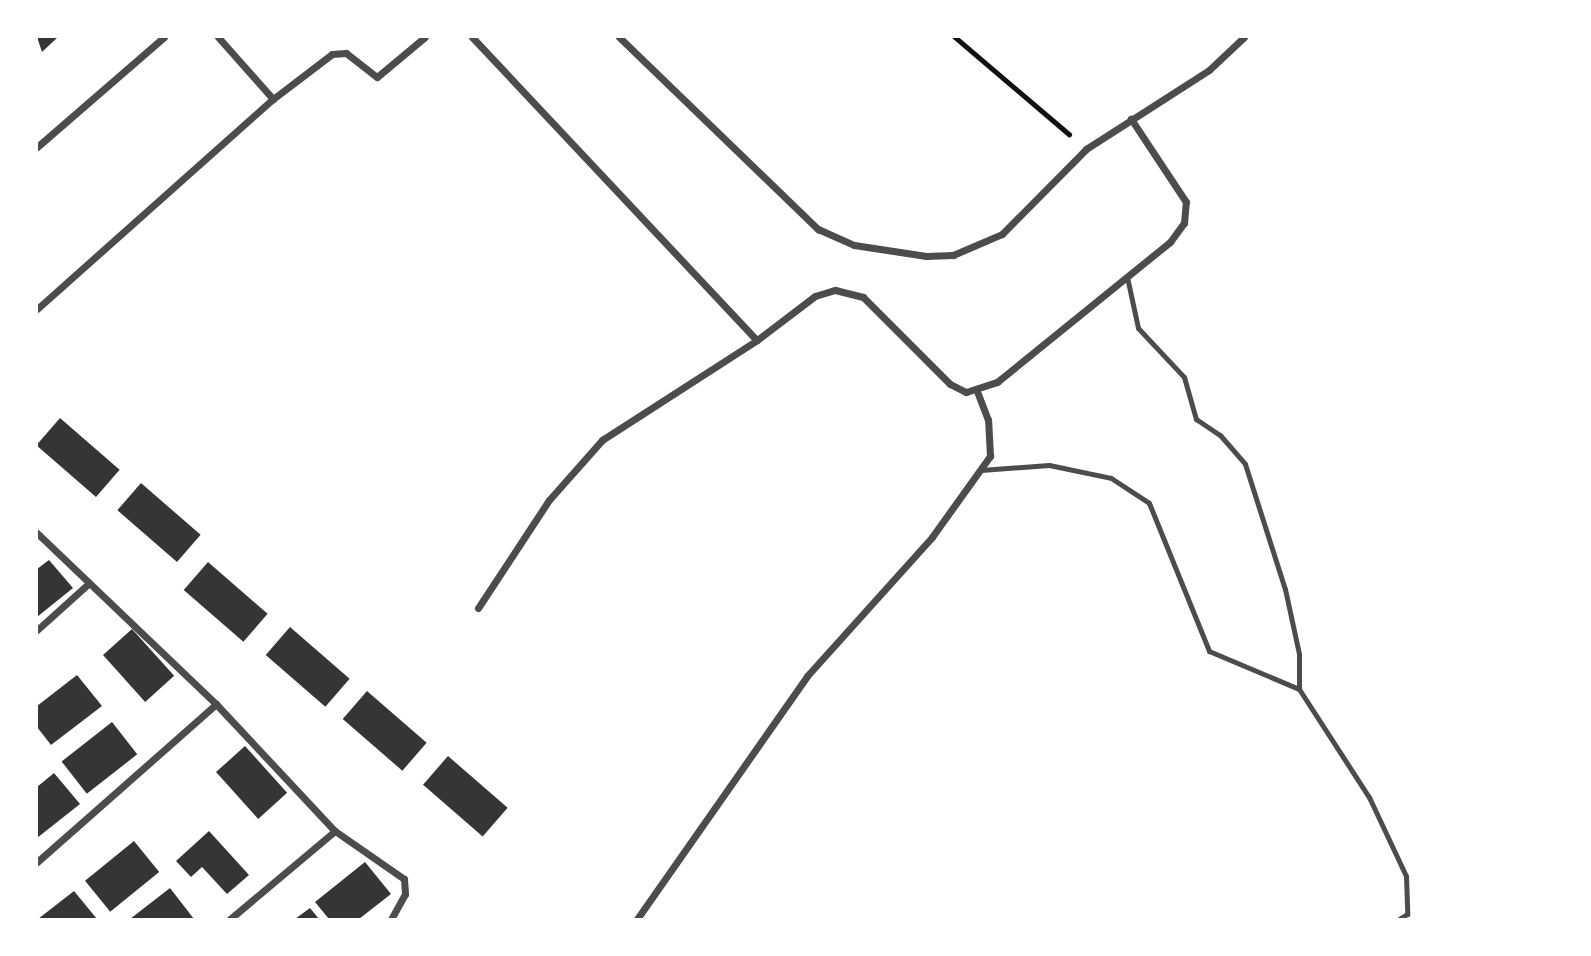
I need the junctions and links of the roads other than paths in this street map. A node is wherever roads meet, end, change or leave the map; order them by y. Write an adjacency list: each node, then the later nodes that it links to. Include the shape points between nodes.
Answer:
1 (164, 37): 9 (street)
2 (218, 37): 7 (street)
3 (425, 37): 7 (street, via 385,75 371,75 346,53 338,52)
4 (471, 37): 12 (street)
5 (619, 37): 8 (street, via 818,229 854,245 926,256 953,255 1002,234 1086,149)
6 (1244, 37): 8 (street, via 1209,70)
7 (273, 99): 11 (street)
8 (1131, 119): 10 (street, via 1186,202 1184,223 1170,242)
9 (37, 147)
10 (1127, 277): 13 (street, via 998,382); 19 (lane, via 1138,328 1184,377 1196,419 1220,435 1245,464 1286,589 1298,654)
11 (37, 309)
12 (757, 340): 13 (street, via 815,296 835,290 863,297 950,384); 17 (street, via 602,440 549,500)
13 (977, 391): 14 (street, via 992,443)
14 (981, 470): 19 (lane, via 1049,465 1111,478 1149,503 1209,651); 25 (street, via 932,537 807,676)
15 (37, 533): 16 (street)
16 (87, 585): 18 (street); 20 (street)
17 (478, 608)
18 (37, 630)
19 (1299, 689): 26 (lane, via 1369,797 1406,877 1407,914)
20 (216, 704): 21 (street); 22 (street)
21 (335, 831): 23 (street); 24 (street, via 404,879 405,894)
22 (37, 862)
23 (230, 919)
24 (391, 919)
25 (637, 919)
26 (1399, 919)

